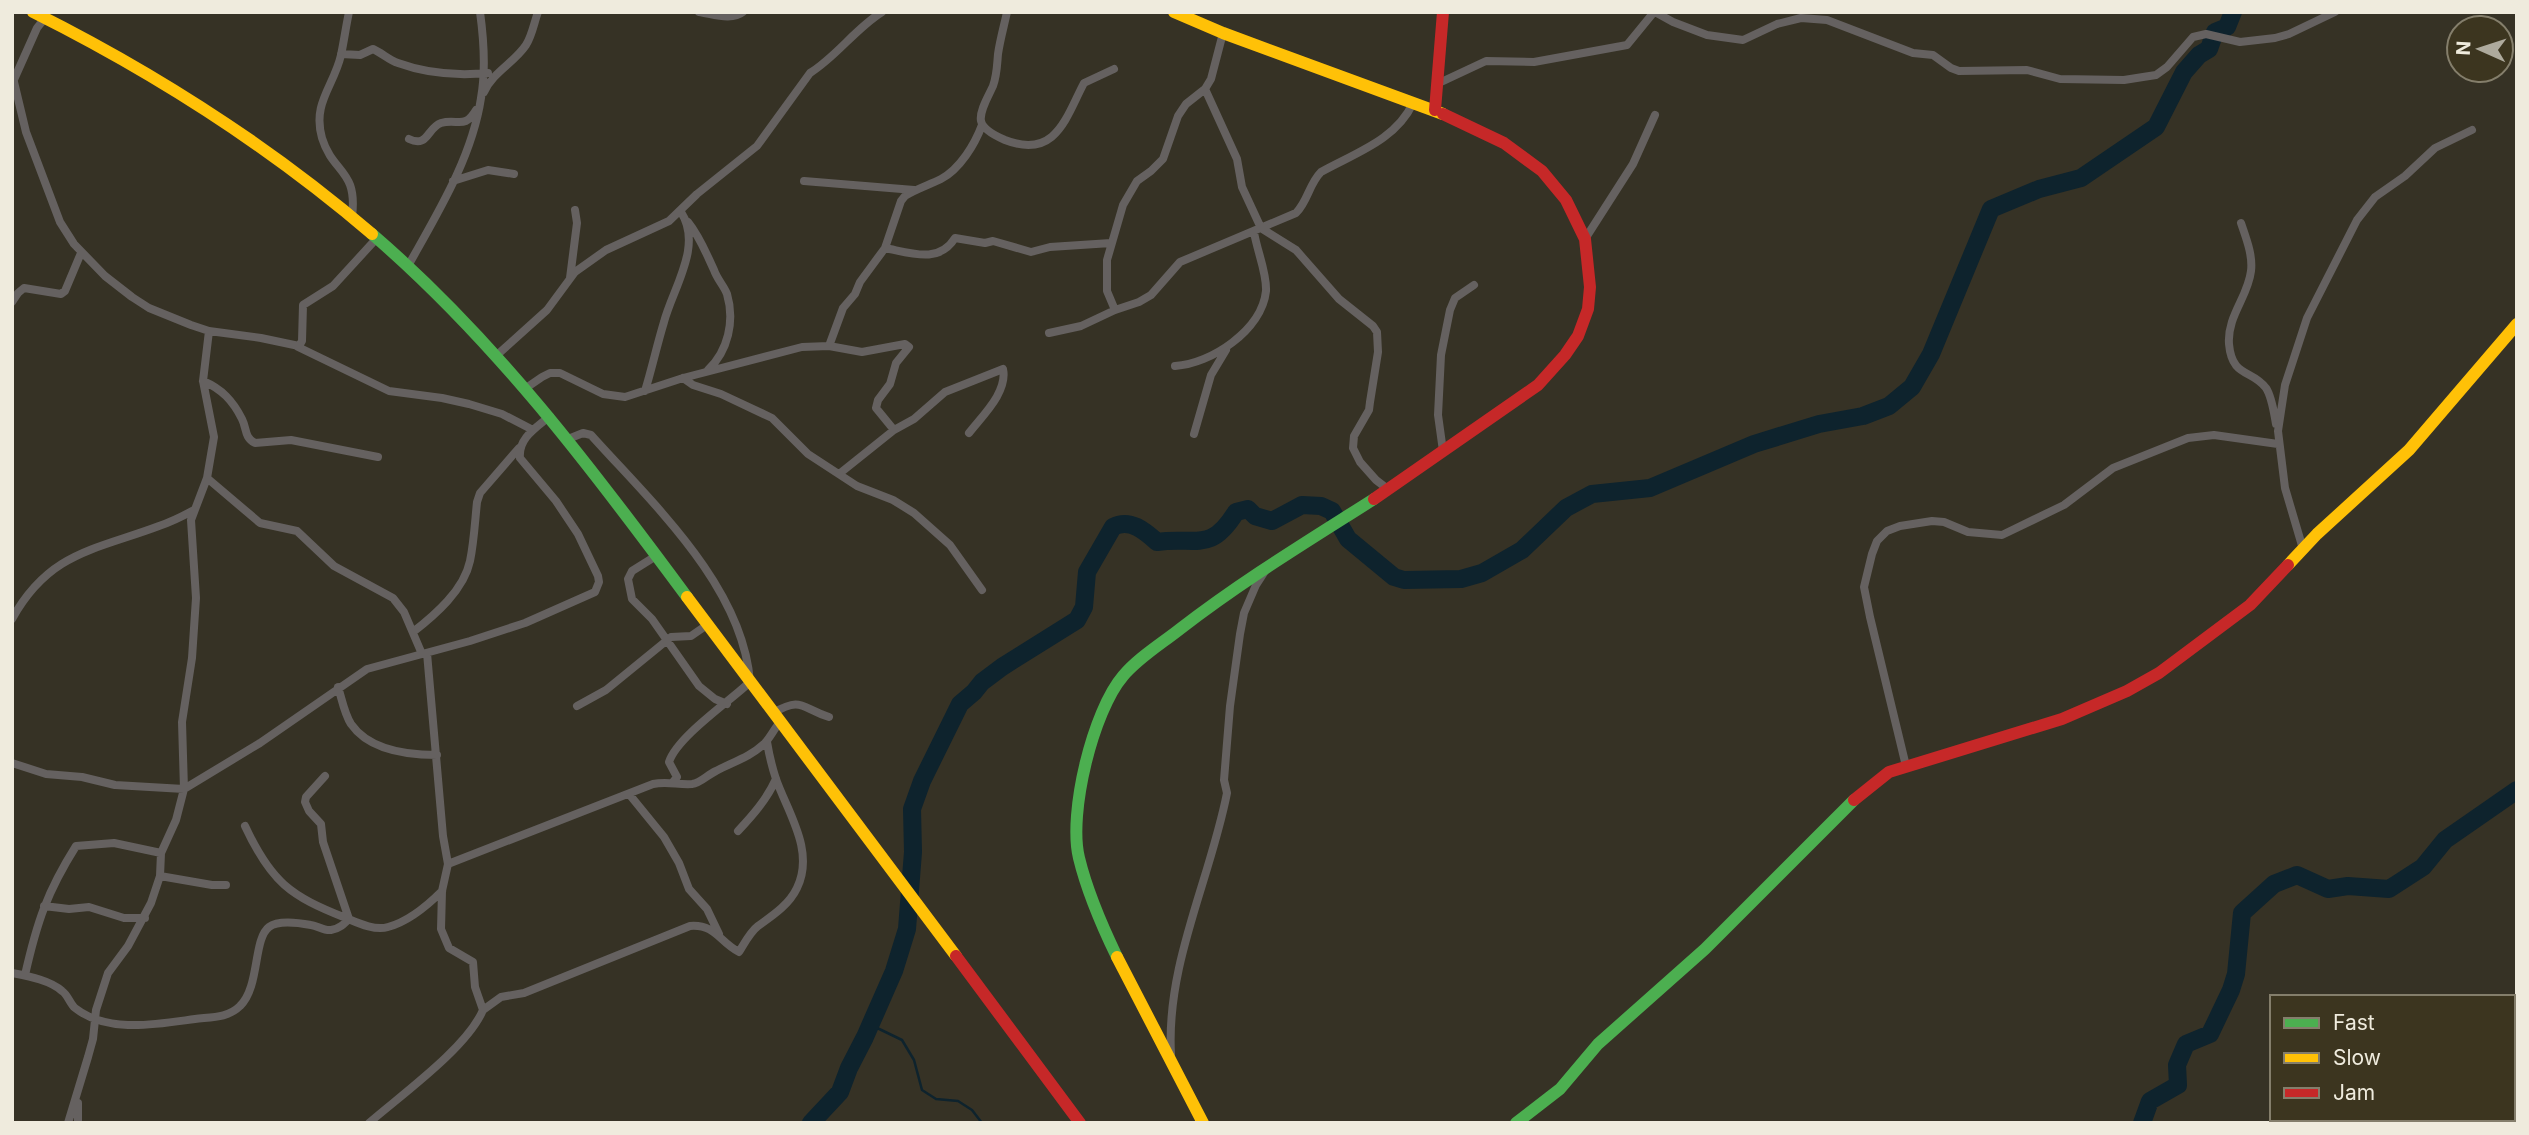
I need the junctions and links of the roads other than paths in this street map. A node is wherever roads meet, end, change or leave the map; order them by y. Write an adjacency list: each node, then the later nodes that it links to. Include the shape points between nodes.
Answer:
1 (33, 12): 13 (main road)
2 (349, 12): 15 (street)
3 (480, 12): 18 (street)
4 (538, 12): 17 (street, via 527,44)
5 (699, 12): 6 (street, via 729,17)
6 (744, 12)
7 (882, 12): 34 (street, via 810,73 757,146)
8 (1007, 12): 26 (street)
9 (1174, 12): 14 (main road)
10 (1443, 12): 20 (main road)
11 (1655, 12): 12 (street, via 1707,35 1743,40 1801,18 1827,20 1913,53 1933,55 1959,71 2124,79 2156,75 2193,37 2208,34 2232,41 2282,36); 20 (street, via 1627,45 1534,62 1495,59)
12 (2335, 12)
13 (47, 15): 19 (street, via 33,35); 35 (main road, via 170,86)
14 (1223, 33): 21 (street); 23 (main road)
15 (341, 54): 18 (street, via 360,55 373,49 424,71); 35 (street, via 323,96 320,117 328,151 351,183)
16 (1114, 69): 26 (street, via 1084,83 1068,120 1040,144 1016,144)
17 (498, 72): 18 (street); 22 (street)
18 (484, 74): 22 (street)
19 (13, 83): 43 (street, via 60,222)
20 (1439, 83): 24 (main road)
21 (1205, 89): 38 (street, via 1237,159); 41 (street, via 1178,116 1163,159 1128,194)
22 (481, 100): 28 (street, via 464,122 441,123 424,140); 30 (street)
23 (1413, 103): 24 (main road); 38 (street, via 1385,136 1321,172 1296,214)
24 (1436, 110): 40 (main road, via 1482,131 1533,164 1566,200)
25 (1655, 115): 40 (street, via 1633,164)
26 (982, 125): 32 (street, via 953,170)
27 (2472, 130): 65 (street, via 2435,148 2375,197 2357,220 2303,329 2285,385)
28 (409, 139)
29 (514, 174): 30 (street, via 488,170)
30 (453, 181): 44 (street)
31 (804, 181): 32 (street)
32 (917, 190): 42 (street, via 901,201)
33 (575, 210): 45 (street)
34 (681, 212): 36 (street); 45 (street, via 606,250)
35 (352, 216): 39 (main road)
36 (687, 221): 57 (street, via 699,236 730,307 726,344); 61 (street, via 683,271)
37 (2241, 223): 65 (street, via 2251,270 2231,323 2229,345 2235,365 2266,388)
38 (1257, 230): 48 (street, via 1180,262 1148,297); 52 (street, via 1263,303 1251,324); 75 (street, via 1296,250 1339,299 1377,332 1370,402 1353,448 1376,480)
39 (377, 238): 44 (main road); 54 (street, via 333,286 303,305 302,341)
40 (1585, 239): 71 (main road, via 1589,298 1583,326 1572,346 1538,384)
41 (1111, 243): 42 (street, via 1031,252 993,241 955,238 939,254); 48 (street, via 1107,292)
42 (884, 248): 53 (street, via 843,308)
43 (81, 253): 47 (street, via 61,294 24,288); 50 (street, via 132,297)
44 (408, 266): 55 (main road)
45 (570, 278): 55 (street, via 547,310)
46 (1474, 285): 71 (street, via 1455,298 1441,355 1438,415)
47 (12, 302)
48 (1115, 310): 51 (street, via 1081,326)
49 (2517, 324): 77 (main road, via 2409,450)
50 (209, 331): 54 (street); 59 (street)
51 (1048, 332)
52 (1232, 342): 56 (street, via 1202,362); 67 (street, via 1212,374)
53 (829, 345): 57 (street, via 776,352); 64 (street, via 862,352 908,345 876,408)
54 (296, 346): 63 (street, via 389,391 469,404)
55 (497, 355): 60 (main road)
56 (1175, 366)
57 (706, 372): 58 (street)
58 (683, 378): 61 (street); 73 (street, via 772,418 808,454)
59 (203, 381): 72 (street, via 221,389 255,443 291,440); 74 (street, via 214,437)
60 (526, 388): 61 (street, via 551,373 560,373 603,394 625,397); 62 (main road)
61 (645, 391)
62 (550, 416): 63 (street); 68 (main road)
63 (533, 430): 70 (street)
64 (894, 430): 66 (street, via 945,392 1003,369 1002,386); 73 (street)
65 (2278, 431): 69 (street)
66 (970, 433)
67 (1194, 434)
68 (568, 439): 78 (main road); 86 (street, via 591,435 707,568 749,658)
69 (2278, 444): 77 (street); 95 (street, via 2214,435 2188,438 2113,468 2064,505 2002,535 1968,532 1932,521 1887,531 1877,541 1864,587)
70 (521, 446): 83 (street, via 480,493 470,561 462,580 438,612); 85 (street, via 523,464 578,534 598,587 585,598 525,623)
71 (1443, 451): 75 (main road)
72 (378, 457)
73 (839, 474): 80 (street, via 893,500 931,526)
74 (207, 478): 76 (street); 83 (street, via 260,523 297,531 334,566 393,598)
75 (1390, 489): 79 (main road)
76 (194, 510): 81 (street, via 68,559 35,586); 99 (street, via 196,618 182,722)
77 (2303, 549): 95 (main road, via 2250,605 2138,685 2036,729)
78 (656, 556): 82 (main road); 84 (street, via 632,571 628,585 632,600 652,619)
79 (1270, 564): 116 (street, via 1256,585 1240,634 1230,706 1227,793 1177,976 1170,1016); 116 (main road, via 1226,593 1122,677 1096,723 1083,777 1076,826 1083,874 1106,935)
80 (982, 590)
81 (12, 619)
82 (707, 625): 84 (street, via 691,636 674,636); 86 (main road)
83 (413, 632): 85 (street)
84 (666, 642): 88 (street, via 706,693); 89 (street, via 606,690)
85 (425, 654): 87 (street, via 379,665); 93 (street)
86 (750, 682): 88 (street); 90 (main road)
87 (338, 687): 93 (street, via 347,717 364,737 400,752); 99 (street)
88 (726, 704): 98 (street, via 674,751 669,762 677,777)
89 (577, 706)
90 (777, 718): 91 (street, via 787,705 797,703); 92 (street); 121 (main road)
91 (829, 718)
92 (766, 742): 97 (street); 98 (street, via 699,782)
93 (437, 755): 104 (street)
94 (12, 763): 99 (street, via 46,774 115,785)
95 (1906, 766): 123 (main road, via 1875,781 1854,800 1705,949 1598,1044 1560,1088)
96 (325, 776): 110 (street, via 305,802 321,824)
97 (776, 779): 102 (street); 111 (street, via 800,841 803,864 797,889 770,920 757,927 739,952)
98 (673, 782): 100 (street)
99 (184, 789): 103 (street)
100 (629, 794): 104 (street); 111 (street, via 664,837 689,889)
101 (245, 826): 110 (street, via 263,861 284,886)
102 (738, 831)
103 (161, 853): 105 (street); 108 (street, via 114,843 76,846)
104 (449, 864): 107 (street)
105 (160, 876): 106 (street); 109 (street)
106 (226, 885)
107 (442, 891): 110 (street, via 385,928); 114 (street, via 444,941 455,954 473,962)
108 (44, 905): 109 (street, via 89,906 124,918); 113 (street)
109 (145, 918): 115 (street, via 108,973)
110 (349, 919): 115 (street, via 329,930 270,925 261,941 247,998 229,1014 151,1026)
111 (720, 934): 114 (street, via 690,926 524,993 501,997)
112 (12, 973): 113 (street)
113 (25, 975): 115 (street, via 62,990 74,1007)
114 (483, 1010): 120 (street, via 453,1050)
115 (95, 1017): 117 (street)
116 (1171, 1061): 122 (main road)
117 (79, 1089): 118 (street); 119 (street)
118 (68, 1123)
119 (78, 1123)
120 (369, 1123)
121 (1080, 1123)
122 (1203, 1123)
123 (1516, 1123)

